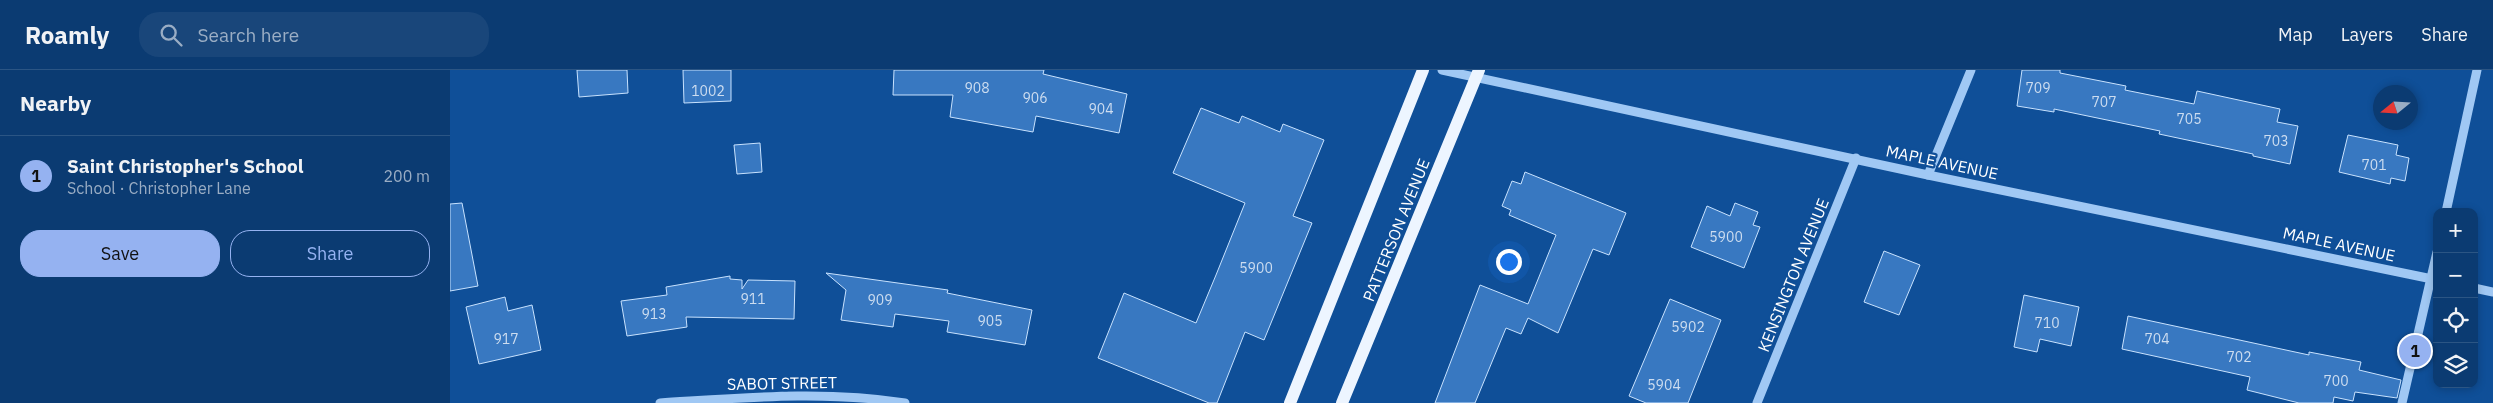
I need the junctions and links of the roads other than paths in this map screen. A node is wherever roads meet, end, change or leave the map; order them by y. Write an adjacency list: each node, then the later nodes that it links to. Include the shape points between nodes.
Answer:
1 (1423, 70): 15 (main road)
2 (1442, 70): 5 (street, MAPLE AVENUE)
3 (1971, 70): 7 (street)
4 (2477, 70): 8 (street)
5 (1478, 73): 6 (street, MAPLE AVENUE); 16 (main road, PATTERSON AVENUE)
6 (1856, 158): 7 (street, MAPLE AVENUE); 17 (street, KENSINGTON AVENUE)
7 (1928, 175): 9 (street, MAPLE AVENUE)
8 (2447, 208)
9 (2433, 280)
10 (2433, 284): 18 (street)
11 (2478, 289): 12 (street)
12 (2493, 292)
13 (660, 403): 14 (street, SABOT STREET, via 768,396 874,398)
14 (905, 403)
15 (1290, 403)
16 (1342, 403)
17 (1757, 403)
18 (2402, 403)

